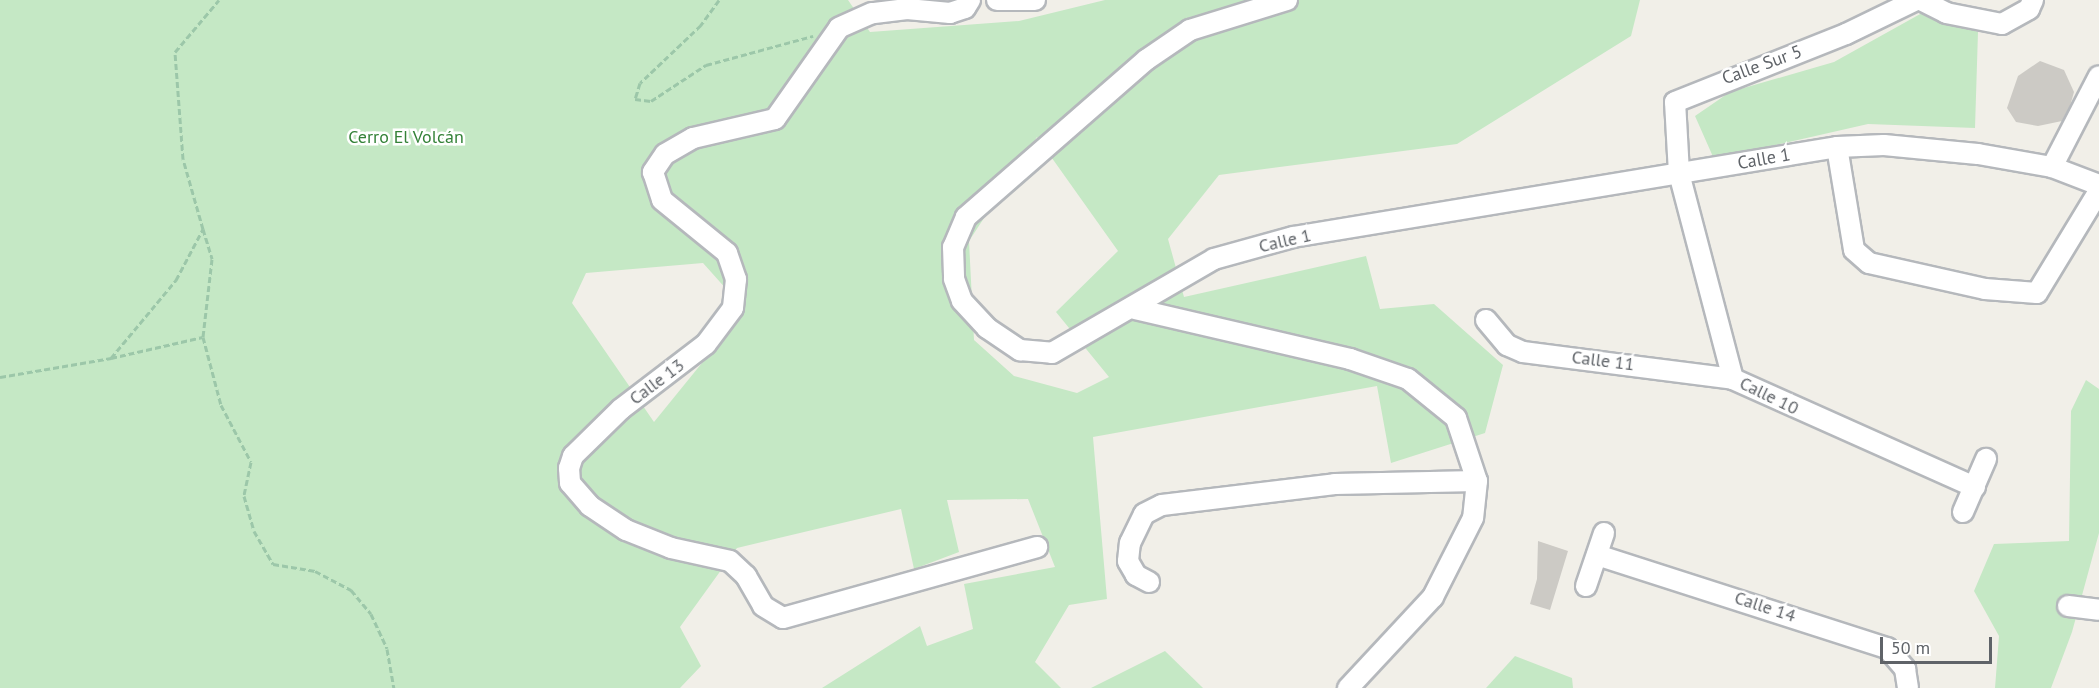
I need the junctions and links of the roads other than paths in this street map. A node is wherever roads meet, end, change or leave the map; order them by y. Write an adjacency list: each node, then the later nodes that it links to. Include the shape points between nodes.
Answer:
1 (970, 0): 22 (street, Calle 13, via 965,8 950,13 907,9 872,13 839,28 775,119 693,138 665,154 653,172 662,201 727,253 736,279 733,308 706,344 621,409 573,456 570,483 590,506 626,530 740,567 763,606 783,618)
2 (997, 0): 3 (street)
3 (1035, 0)
4 (1287, 0): 14 (street, Calle 1, via 1190,30 1146,60 966,217 953,247 954,279 962,301 987,327 1020,350 1052,352)
5 (1916, 0): 11 (street, Calle Sur 5, via 1846,34 1684,94 1675,102 1673,112)
6 (1921, 0): 7 (street, via 1946,13 2002,24 2029,9)
7 (2033, 0)
8 (2099, 76): 10 (street)
9 (1837, 147): 10 (street, Calle 1, via 1896,146); 11 (street, Calle 1); 13 (street, via 1854,250 1869,263 1985,289 2037,292)
10 (2052, 167): 12 (street, Calle 1)
11 (1679, 173): 14 (street, Calle 1, via 1293,237 1214,259); 16 (street, Calle 10)
12 (2099, 185)
13 (2099, 191)
14 (1135, 309): 18 (street, via 1296,344 1408,379 1456,418)
15 (1486, 320): 16 (street, Calle 11, via 1507,345 1523,352)
16 (1733, 379): 19 (street, Calle 10)
17 (1986, 459): 19 (street)
18 (1477, 481): 24 (street, via 1335,484 1162,505 1144,514 1130,543 1128,561 1136,575); 28 (street, via 1473,518 1458,557 1433,597)
19 (1975, 487): 20 (street)
20 (1963, 512)
21 (1604, 533): 23 (street)
22 (1037, 547)
23 (1597, 555): 25 (street); 29 (street, Calle 14, via 1887,648 1905,669)
24 (1149, 582)
25 (1586, 586)
26 (2068, 606): 27 (street)
27 (2099, 610)
28 (1348, 688)
29 (1908, 688)

